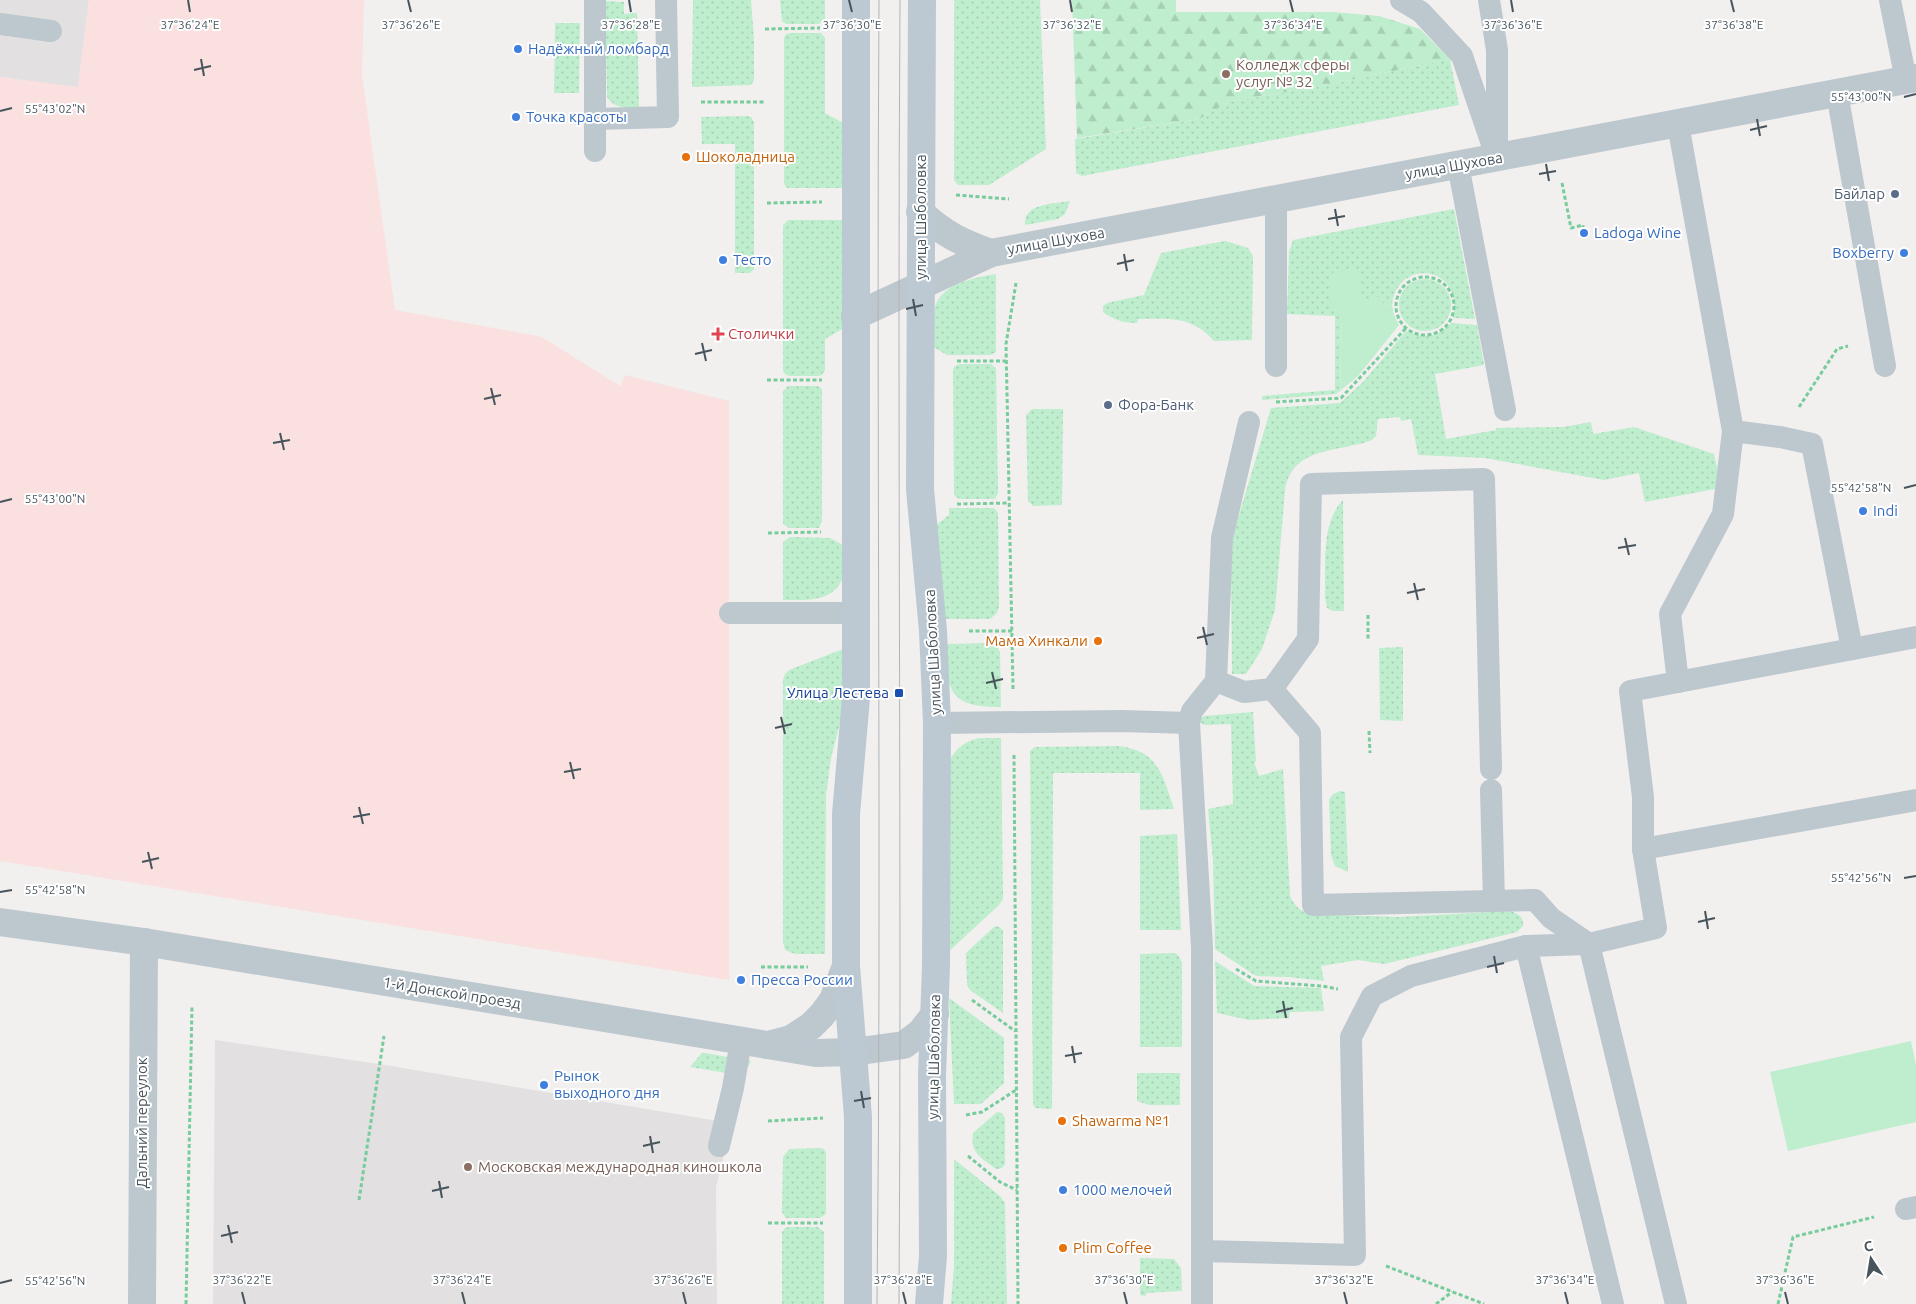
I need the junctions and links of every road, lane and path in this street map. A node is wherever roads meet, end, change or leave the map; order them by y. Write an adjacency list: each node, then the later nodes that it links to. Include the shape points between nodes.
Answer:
1 (595, 0): 16 (lane)
2 (666, 0): 16 (lane, via 668,117)
3 (856, 0): 32 (main road)
4 (922, 0): 27 (main road, улица Шаболовка)
5 (1401, 0): 19 (lane, via 1421,12 1462,56)
6 (1489, 0): 19 (lane, via 1497,50)
7 (1890, 0): 12 (lane)
8 (0, 24): 11 (lane)
9 (827, 28): 10 (path)
10 (765, 29)
11 (51, 31)
12 (1911, 79): 13 (street, улица Шухова)
13 (1837, 93): 17 (street, улица Шухова); 34 (lane)
14 (692, 102): 15 (path)
15 (766, 102)
16 (595, 119): 18 (lane)
17 (1678, 124): 19 (street, улица Шухова); 44 (lane)
18 (595, 150)
19 (1497, 159): 20 (street, улица Шухова)
20 (1458, 166): 24 (street, улица Шухова); 42 (lane)
21 (1562, 183): 28 (path, via 1571,228)
22 (947, 195): 23 (path)
23 (1009, 199)
24 (1276, 200): 29 (street, улица Шухова); 37 (lane)
25 (767, 202): 26 (path)
26 (826, 202)
27 (920, 212): 29 (street, улица Шухова, via 954,238); 31 (main road, улица Шаболовка)
28 (1583, 227)
29 (991, 253): 31 (street, улица Шухова)
30 (1017, 275): 36 (path)
31 (921, 285): 32 (street, улица Шухова); 57 (main road, улица Шаболовка, via 920,489 933,631)
32 (855, 316): 49 (main road)
33 (1406, 328): 33 (path, via 1416,334 1429,335 1449,322 1454,312 1454,301 1442,282 1421,277 1402,287 1396,308); 41 (path, via 1341,398)
34 (1881, 340): 38 (lane); 45 (path, via 1837,348)
35 (950, 361): 36 (path)
36 (1006, 361): 46 (path)
37 (1276, 366)
38 (1886, 366)
39 (767, 380): 40 (path)
40 (826, 380)
41 (1272, 403)
42 (1505, 410)
43 (1249, 422): 54 (lane, via 1222,538)
44 (1733, 431): 45 (lane); 55 (lane, via 1723,514 1670,614)
45 (1780, 437): 53 (lane, via 1812,444)
46 (1009, 503): 47 (path); 58 (path)
47 (951, 504)
48 (730, 613): 49 (lane)
49 (856, 613): 71 (main road, via 856,698 846,814)
50 (1368, 615): 52 (path)
51 (1916, 637): 53 (lane)
52 (1368, 639)
53 (1852, 649): 55 (lane)
54 (1216, 681): 56 (lane, via 1244,692); 59 (lane, via 1192,711)
55 (1678, 682): 63 (lane, via 1630,691 1643,797)
56 (1272, 689): 64 (lane, via 1310,733 1313,905); 64 (lane, via 1308,639 1311,484 1484,479)
57 (937, 723): 58 (lane); 76 (main road, улица Шаболовка)
58 (1013, 723): 59 (lane); 77 (path)
59 (1189, 723): 69 (lane)
60 (1369, 731): 61 (path)
61 (1370, 753)
62 (1916, 800): 63 (lane)
63 (1643, 850): 67 (lane, via 1656,928)
64 (1494, 901): 67 (lane, via 1535,900 1551,918)
65 (0, 922): 66 (street, 1-й Донской проезд)
66 (144, 942): 79 (street, 1-й Донской проезд); 97 (street, Дальний переулок)
67 (1589, 944): 68 (lane); 106 (lane)
68 (1526, 946): 95 (lane, via 1411,976 1372,996 1351,1038); 105 (lane)
69 (1202, 947): 73 (path, via 1256,981); 94 (lane)
70 (816, 966): 72 (path)
71 (846, 966): 79 (street, via 833,1000 811,1026 791,1039); 81 (main road)
72 (761, 967)
73 (1322, 986)
74 (969, 998): 77 (path)
75 (192, 1006): 98 (path)
76 (934, 1014): 80 (street); 82 (main road, улица Шаболовка)
77 (1015, 1032): 83 (path)
78 (384, 1036): 90 (path)
79 (754, 1043): 81 (street, 1-й Донской проезд, via 816,1053); 87 (lane, via 733,1088)
80 (904, 1045): 81 (street, 1-й Донской проезд); 82 (street, via 919,1056)
81 (853, 1052): 99 (main road, via 858,1117)
82 (932, 1075): 100 (main road, улица Шаболовка, via 933,1256)
83 (1016, 1090): 84 (path, via 982,1112); 89 (path)
84 (963, 1115)
85 (828, 1118): 86 (path)
86 (768, 1120)
87 (719, 1146)
88 (966, 1154): 89 (path, via 1000,1182)
89 (1017, 1190): 101 (path)
90 (358, 1200)
91 (1911, 1208): 107 (path, via 1793,1237)
92 (768, 1222): 93 (path)
93 (827, 1224)
94 (1202, 1251): 95 (lane); 102 (lane)
95 (1355, 1255): 96 (path)
96 (1452, 1292): 103 (path); 104 (path)
97 (142, 1304)
98 (186, 1304)
99 (858, 1304)
100 (929, 1304)
101 (1018, 1304)
102 (1202, 1304)
103 (1436, 1304)
104 (1484, 1304)
105 (1613, 1304)
106 (1676, 1304)
107 (1778, 1304)

